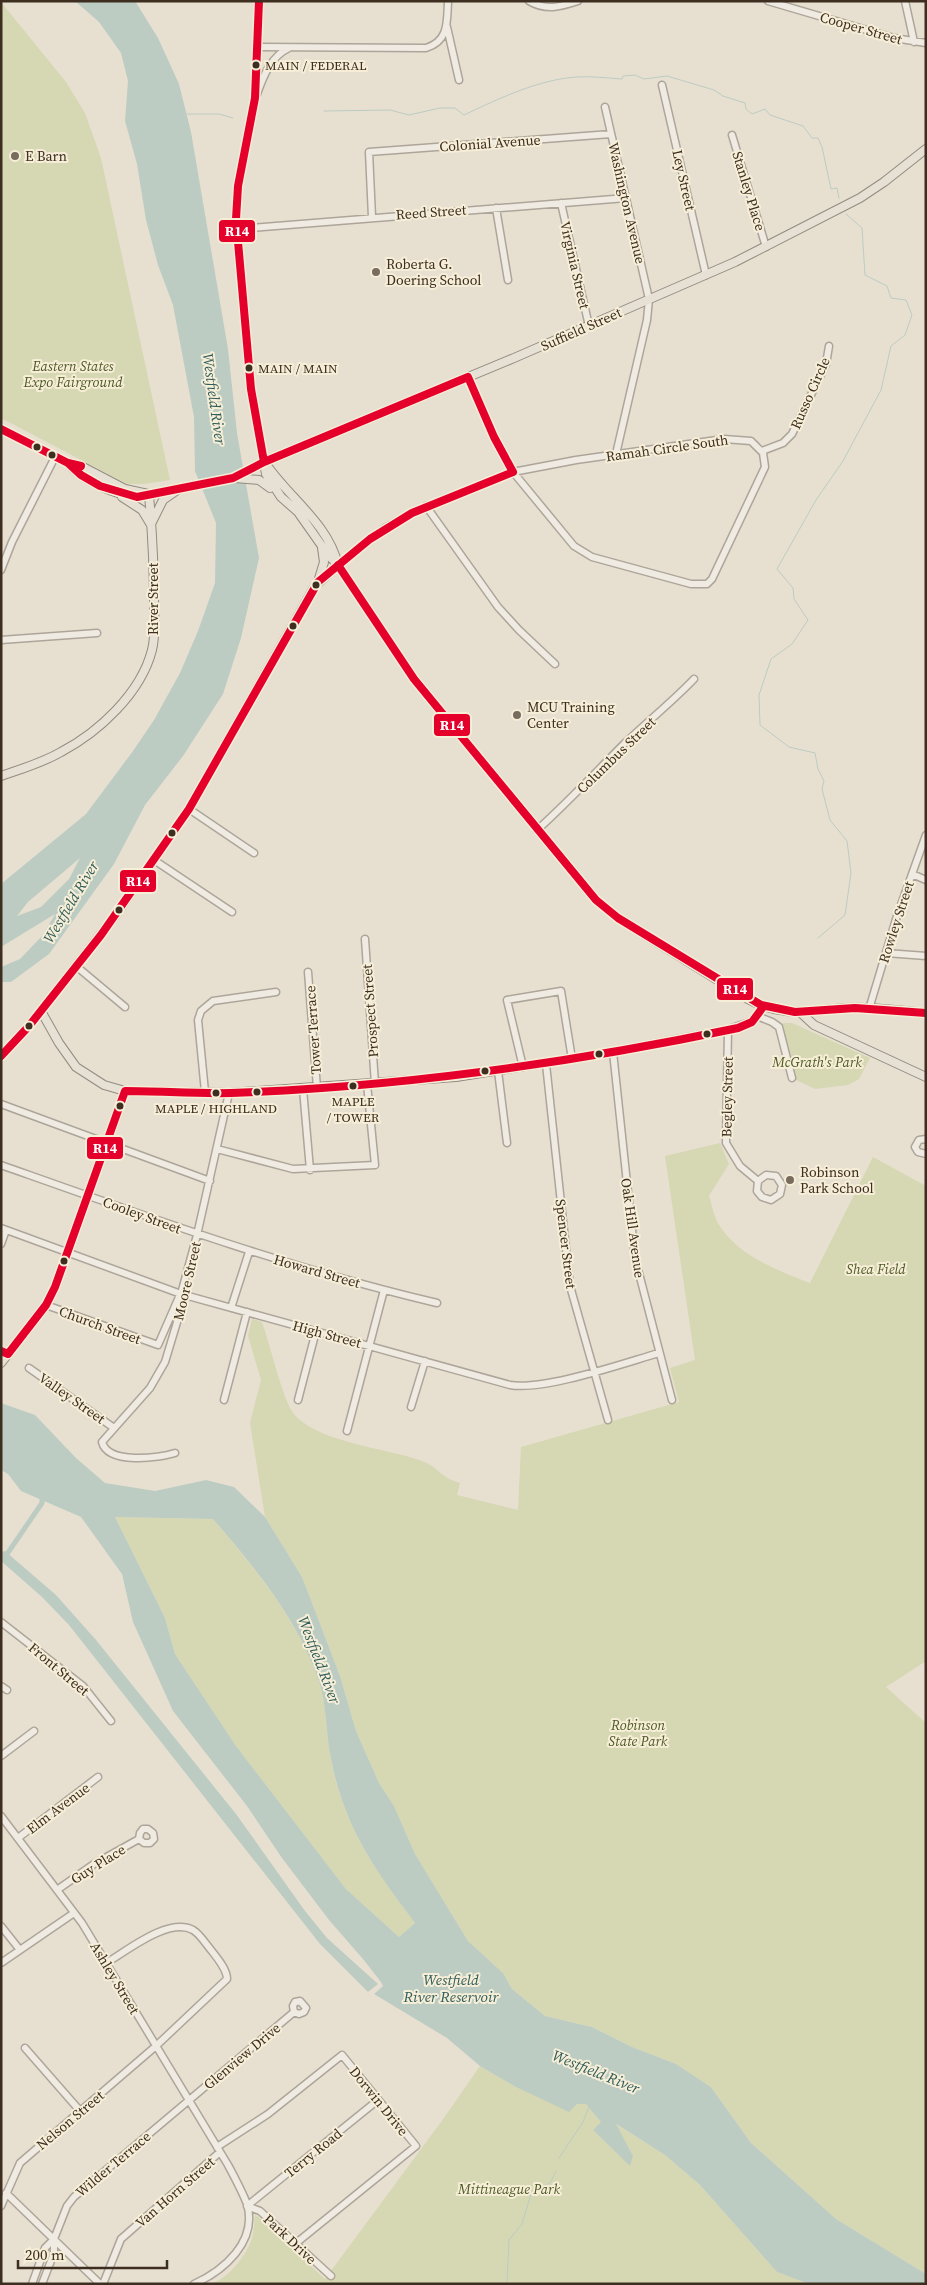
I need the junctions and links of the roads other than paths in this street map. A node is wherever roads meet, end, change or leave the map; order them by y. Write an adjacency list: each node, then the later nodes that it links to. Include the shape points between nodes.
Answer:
1 (259, 1): 11 (main road)
2 (448, 1): 8 (street)
3 (529, 1): 4 (street, via 551,8)
4 (578, 1)
5 (768, 1): 7 (street, Cooper Street)
6 (905, 1): 9 (street)
7 (787, 4): 9 (street, Cooper Street)
8 (447, 27): 12 (street, via 441,40 424,48); 13 (street)
9 (914, 42): 10 (street, Cooper Street)
10 (926, 43)
11 (258, 47): 12 (street); 15 (main road)
12 (290, 48): 15 (street, via 272,62)
13 (459, 80)
14 (662, 84): 26 (street, Ley Street)
15 (255, 98): 24 (main road, via 238,186)
16 (605, 107): 17 (street, Washington Avenue)
17 (611, 134): 20 (street, Washington Avenue); 23 (street, Colonial Avenue, via 369,152)
18 (732, 135): 25 (street, Stanley Place)
19 (926, 149): 25 (main road, Suffield Street, via 864,196)
20 (626, 198): 21 (street, Reed Street); 28 (street, Washington Avenue)
21 (561, 203): 22 (street, Reed Street); 29 (street, Virginia Street)
22 (496, 208): 23 (street, Reed Street); 27 (street)
23 (372, 217): 24 (street, Reed Street)
24 (237, 229): 36 (main road, via 251,388)
25 (766, 247): 26 (main road, Suffield Street)
26 (706, 275): 28 (main road, Suffield Street)
27 (508, 280)
28 (649, 299): 29 (main road, Suffield Street); 34 (street, Washington Avenue)
29 (588, 326): 31 (main road, Suffield Street)
30 (829, 346): 33 (street, Russo Circle, via 826,364 792,434 783,443)
31 (468, 377): 36 (main road, Suffield Street); 38 (street)
32 (1, 428): 35 (main road)
33 (762, 451): 34 (street, Ramah Circle South, via 751,441 731,439); 38 (street, via 765,468 707,584 691,584 581,552 563,535)
34 (616, 454): 38 (street, Ramah Circle South)
35 (55, 457): 37 (main road); 48 (street)
36 (264, 462): 39 (main road, Suffield Street); 43 (main road, via 266,474); 47 (main road, via 284,489 308,511 335,553)
37 (68, 463): 41 (main road, via 75,471); 42 (main road)
38 (513, 472): 44 (street, Ramah Circle South)
39 (249, 474): 40 (main road, Suffield Street); 43 (main road, via 265,482)
40 (177, 489): 42 (main road, Suffield Street); 45 (main road, via 163,500)
41 (107, 490): 42 (main road, Suffield Street, via 137,498); 45 (main road, via 142,510)
42 (149, 495): 45 (main road, River Street)
43 (281, 497): 46 (main road, via 298,512)
44 (426, 506): 47 (street, Ramah Circle South, via 384,528); 52 (street, via 498,607)
45 (152, 524): 54 (main road, River Street, via 154,636 140,678 120,704 79,741 48,759)
46 (322, 544): 47 (main road); 49 (main road, via 324,562)
47 (338, 565): 49 (main road); 56 (main road, via 414,679)
48 (1, 570)
49 (318, 582): 55 (main road)
50 (97, 634): 51 (street)
51 (1, 640)
52 (556, 664)
53 (694, 679): 56 (street, Columbus Street)
54 (1, 776)
55 (189, 809): 58 (street); 59 (main road)
56 (537, 830): 69 (main road, via 604,908)
57 (926, 835): 60 (street, Rowley Street)
58 (254, 853)
59 (154, 860): 62 (street); 66 (main road)
60 (912, 874): 61 (street); 64 (street, Rowley Street)
61 (926, 880)
62 (232, 912)
63 (365, 939): 85 (street, Prospect Street)
64 (886, 953): 65 (street); 71 (street, Rowley Street)
65 (926, 956)
66 (76, 966): 70 (street); 72 (main road)
67 (308, 972): 87 (street, Tower Terrace)
68 (276, 992): 89 (street, via 213,1001 201,1011 198,1020)
69 (763, 1007): 73 (main road); 75 (main road)
70 (125, 1008)
71 (869, 1009): 73 (main road); 74 (main road)
72 (41, 1011): 78 (street); 88 (main road, via 76,1067 104,1085)
73 (801, 1013): 84 (main road, via 814,1025)
74 (926, 1013)
75 (758, 1016): 76 (main road, via 745,1026); 83 (street, via 779,1027)
76 (728, 1030): 77 (main road); 100 (street, Begley Street, via 726,1143 740,1166)
77 (613, 1052): 79 (main road); 116 (street, Oak Hill Avenue, via 635,1258)
78 (1, 1056)
79 (572, 1059): 80 (main road); 81 (street, via 561,991 507,1000)
80 (546, 1064): 81 (main road); 120 (street, Spencer Street, via 570,1286)
81 (523, 1067): 82 (main road)
82 (498, 1071): 85 (main road); 94 (street)
83 (792, 1078)
84 (926, 1078)
85 (371, 1084): 87 (main road); 98 (street, Prospect Street, via 375,1166)
86 (303, 1088): 87 (main road); 90 (main road); 98 (street)
87 (316, 1088)
88 (125, 1091): 89 (main road); 93 (main road)
89 (205, 1092): 90 (main road)
90 (229, 1093): 95 (street, Moore Street)
91 (1, 1104): 93 (street)
92 (926, 1138): 96 (street, via 920,1139 916,1145 918,1152)
93 (106, 1143): 99 (street); 101 (main road)
94 (507, 1143)
95 (217, 1149): 98 (street, via 285,1168); 99 (street, Moore Street)
96 (926, 1154)
97 (1, 1165): 101 (street, Cooley Street)
98 (310, 1170)
99 (210, 1180): 103 (street, Moore Street)
100 (758, 1181): 100 (street, Begley Street, via 766,1175 776,1176 782,1185 780,1194 771,1200 762,1198 757,1191)
101 (88, 1196): 103 (street, Cooley Street); 106 (main road)
102 (4, 1229): 104 (street); 106 (street, High Street)
103 (198, 1235): 105 (street, Howard Street); 108 (street, Moore Street)
104 (1, 1244)
105 (249, 1252): 107 (street, Howard Street); 111 (street)
106 (67, 1253): 108 (street, High Street); 110 (main road)
107 (384, 1290): 109 (street, Howard Street); 114 (street)
108 (182, 1294): 110 (street, Church Street, via 158,1345); 111 (street, High Street); 126 (street, Moore Street, via 178,1319 162,1369 150,1388)
109 (437, 1303)
110 (46, 1305): 115 (main road)
111 (232, 1308): 112 (street, High Street)
112 (247, 1312): 113 (street, High Street); 121 (street)
113 (316, 1331): 114 (street, High Street); 122 (street)
114 (369, 1346): 117 (street, High Street); 127 (street)
115 (5, 1353): 118 (main road)
116 (660, 1353): 120 (street, High Street); 123 (street, Oak Hill Avenue)
117 (425, 1361): 120 (street, High Street, via 518,1386); 124 (street)
118 (1, 1363)
119 (29, 1368): 126 (street, Valley Street)
120 (594, 1372): 125 (street, Spencer Street)
121 (224, 1400)
122 (298, 1400)
123 (672, 1400)
124 (411, 1407)
125 (608, 1420)
126 (114, 1428): 128 (street, Moore Street, via 103,1440 105,1448 114,1454 156,1458)
127 (347, 1431)
128 (175, 1453)
129 (1, 1622): 130 (street, Front Street, via 83,1686)
130 (111, 1721)
131 (34, 1731): 132 (street)
132 (1, 1756)
133 (98, 1777): 135 (street, Elm Avenue)
134 (1, 1816): 135 (street, Ashley Street)
135 (18, 1838): 137 (street, Ashley Street)
136 (140, 1839): 137 (street, Guy Place, via 94,1864)
137 (57, 1890): 138 (street, Ashley Street)
138 (74, 1913): 140 (street); 141 (street, Ashley Street)
139 (1, 1926): 140 (street)
140 (20, 1950): 142 (street)
141 (106, 1963): 144 (street, Ashley Street); 144 (street, Nelson Street, via 159,1932 182,1927 198,1933 223,1968 228,1977 226,1982)
142 (1, 1964)
143 (294, 2012): 147 (street, Glenview Drive)
144 (156, 2046): 147 (street, Ashley Street); 148 (street, Nelson Street)
145 (25, 2048): 148 (street)
146 (378, 2100): 149 (street, Dorwin Drive, via 342,2055); 152 (street, Terry Road); 154 (street, Dorwin Drive, via 416,2146)
147 (189, 2101): 149 (street, Ashley Street); 153 (street, Wilder Terrace, via 74,2197)
148 (81, 2112): 150 (street, Nelson Street, via 18,2165)
149 (218, 2149): 152 (street, Ashley Street); 158 (street, Van Horn Street, via 121,2240)
150 (6, 2193): 151 (street, Nelson Street); 153 (street)
151 (1, 2206)
152 (247, 2206): 154 (street, Park Drive, via 260,2211); 159 (street, via 246,2229 237,2252 217,2272)
153 (54, 2239): 156 (street, Wilder Terrace, via 45,2248); 157 (street, Wilder Terrace, via 54,2253); 158 (street)
154 (295, 2244): 155 (street, Park Drive)
155 (331, 2276)
156 (32, 2284)
157 (42, 2284)
158 (101, 2284)
159 (194, 2284)

